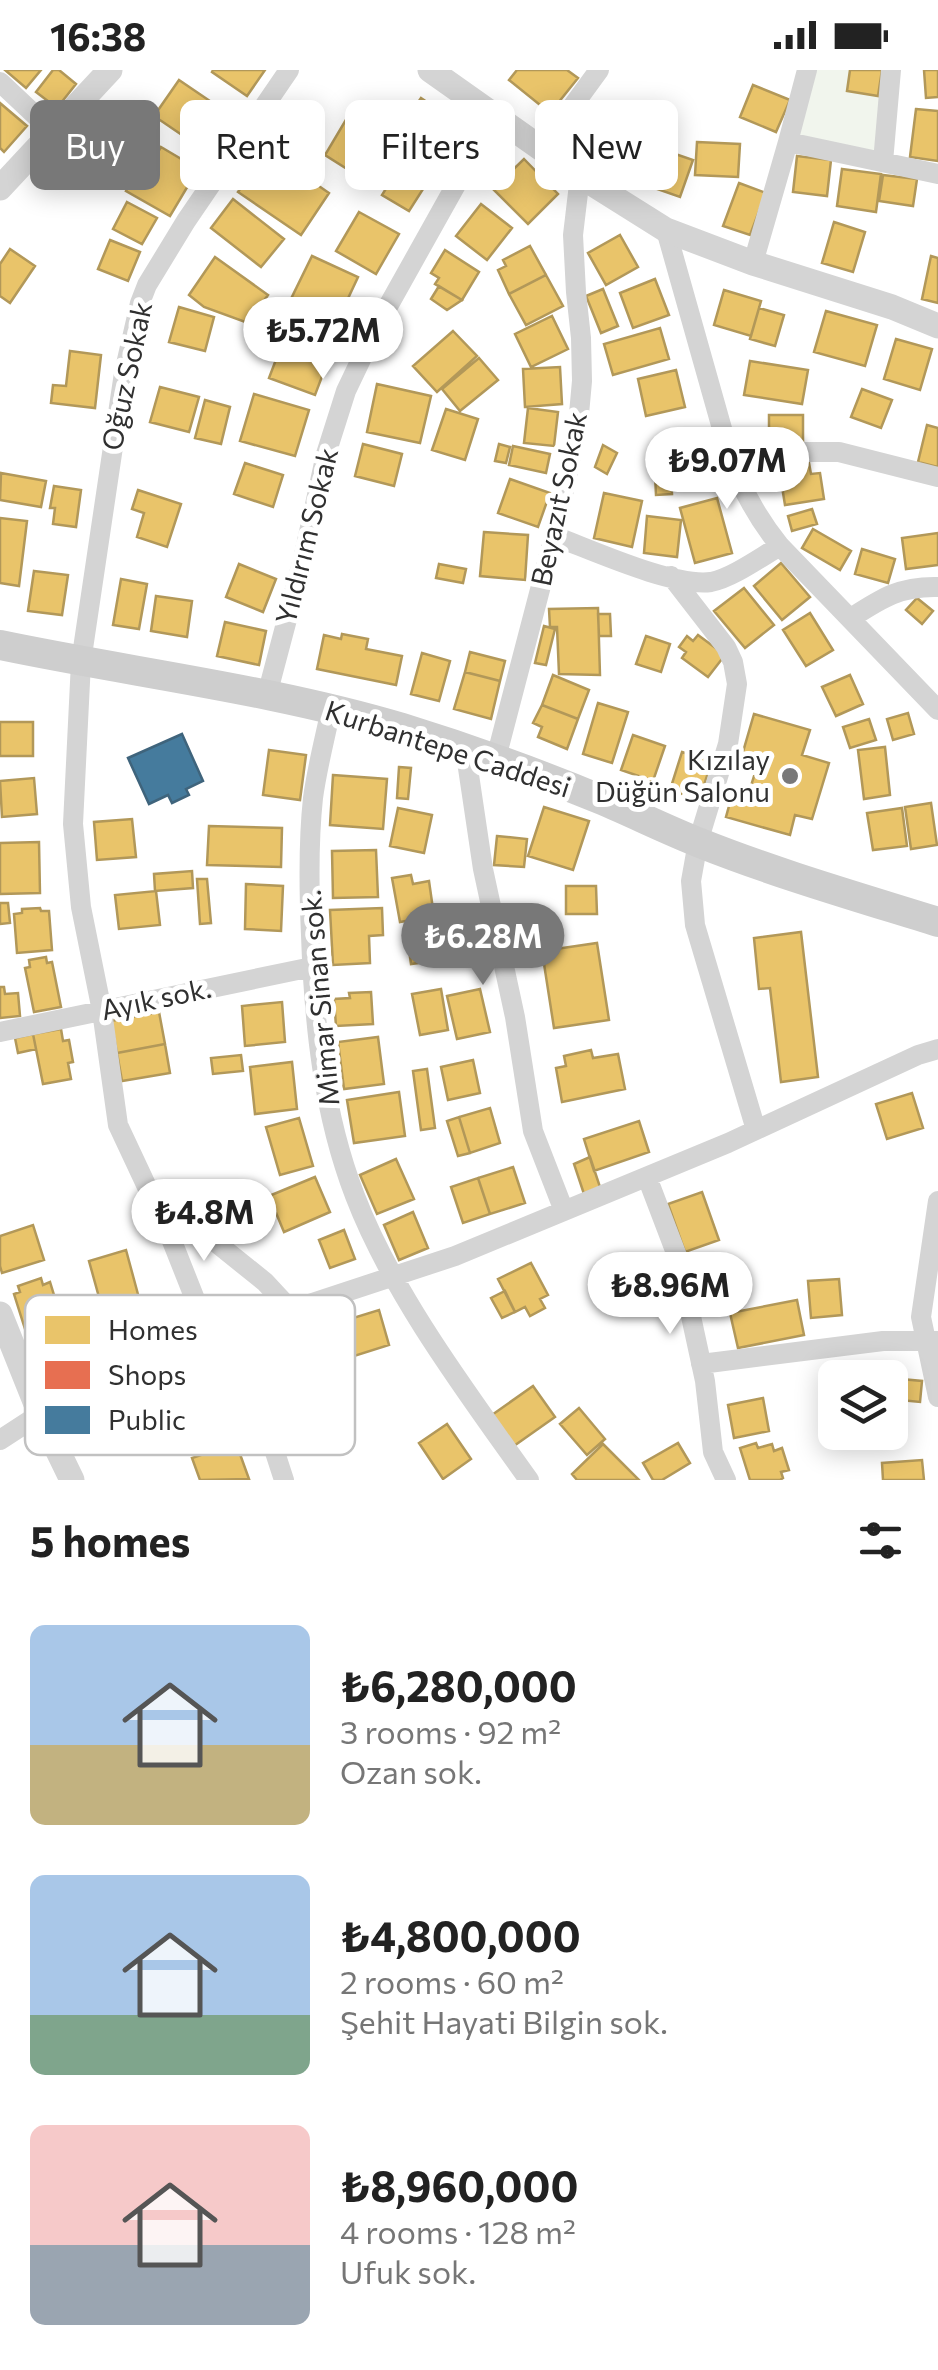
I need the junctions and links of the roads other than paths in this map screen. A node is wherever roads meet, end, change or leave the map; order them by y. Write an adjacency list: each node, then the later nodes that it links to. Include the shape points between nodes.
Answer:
1 (110, 70): 8 (street)
2 (288, 70): 31 (street, Oğuz Sokak, via 146,285 116,423)
3 (430, 70): 9 (street)
4 (599, 70): 10 (street)
5 (807, 70): 12 (street)
6 (891, 70): 14 (street)
7 (0, 82): 11 (street)
8 (81, 100)
9 (473, 100)
10 (577, 100)
11 (30, 110)
12 (788, 142): 14 (street); 21 (street)
13 (30, 155): 16 (street)
14 (883, 162): 15 (street)
15 (938, 174)
16 (0, 188)
17 (452, 190): 32 (street, Yıldırım Sokak, via 346,390)
18 (578, 190): 25 (street, Beyazıt Sokak, via 573,235 582,381)
19 (602, 190): 20 (street)
20 (666, 230): 21 (street); 23 (street)
21 (753, 263): 22 (street)
22 (938, 326)
23 (730, 457): 24 (street, via 839,452); 26 (street)
24 (938, 478)
25 (554, 536): 27 (street); 36 (street, Beyazıt Sokak)
26 (780, 546): 27 (street, via 709,582); 29 (street)
27 (671, 576): 37 (street, via 726,646 737,684 728,744)
28 (938, 587): 29 (street, via 900,590)
29 (850, 618): 34 (street)
30 (0, 645): 31 (main road, Kurbantepe Caddesi)
31 (81, 662): 32 (main road, Kurbantepe Caddesi); 40 (street, Oğuz Sokak, via 73,824 80,907)
32 (267, 695): 33 (main road, Kurbantepe Caddesi)
33 (331, 709): 35 (main road, Kurbantepe Caddesi); 39 (street, Mimar Sinan sok., via 314,797)
34 (938, 710)
35 (465, 748): 36 (main road, Kurbantepe Caddesi); 47 (street, via 533,1131)
36 (496, 758): 37 (main road, Kurbantepe Caddesi)
37 (698, 842): 38 (main road, Kurbantepe Caddesi); 43 (street, via 691,881 695,925)
38 (938, 922)
39 (312, 967): 40 (street, Ayık sok.); 49 (street, Mimar Sinan sok., via 335,1138)
40 (102, 1011): 41 (street, Ayık sok.); 45 (street, Oğuz Sokak, via 118,1125)
41 (0, 1032)
42 (938, 1049): 43 (street)
43 (756, 1130): 44 (street)
44 (646, 1176): 47 (street); 55 (street, via 679,1261)
45 (146, 1186): 50 (street, Oğuz Sokak); 51 (street)
46 (938, 1201): 48 (street)
47 (564, 1210): 49 (street)
48 (936, 1230): 54 (street, via 921,1317)
49 (393, 1276): 52 (street); 64 (street, Mimar Sinan sok.)
50 (193, 1295)
51 (277, 1295)
52 (336, 1295)
53 (0, 1314): 56 (street)
54 (932, 1341): 55 (street); 57 (street)
55 (701, 1364): 65 (street, via 712,1452)
56 (25, 1376)
57 (938, 1397)
58 (25, 1424): 59 (street)
59 (0, 1440)
60 (60, 1455): 62 (street)
61 (276, 1455): 63 (street)
62 (72, 1480)
63 (284, 1480)
64 (529, 1480)
65 (726, 1480)

